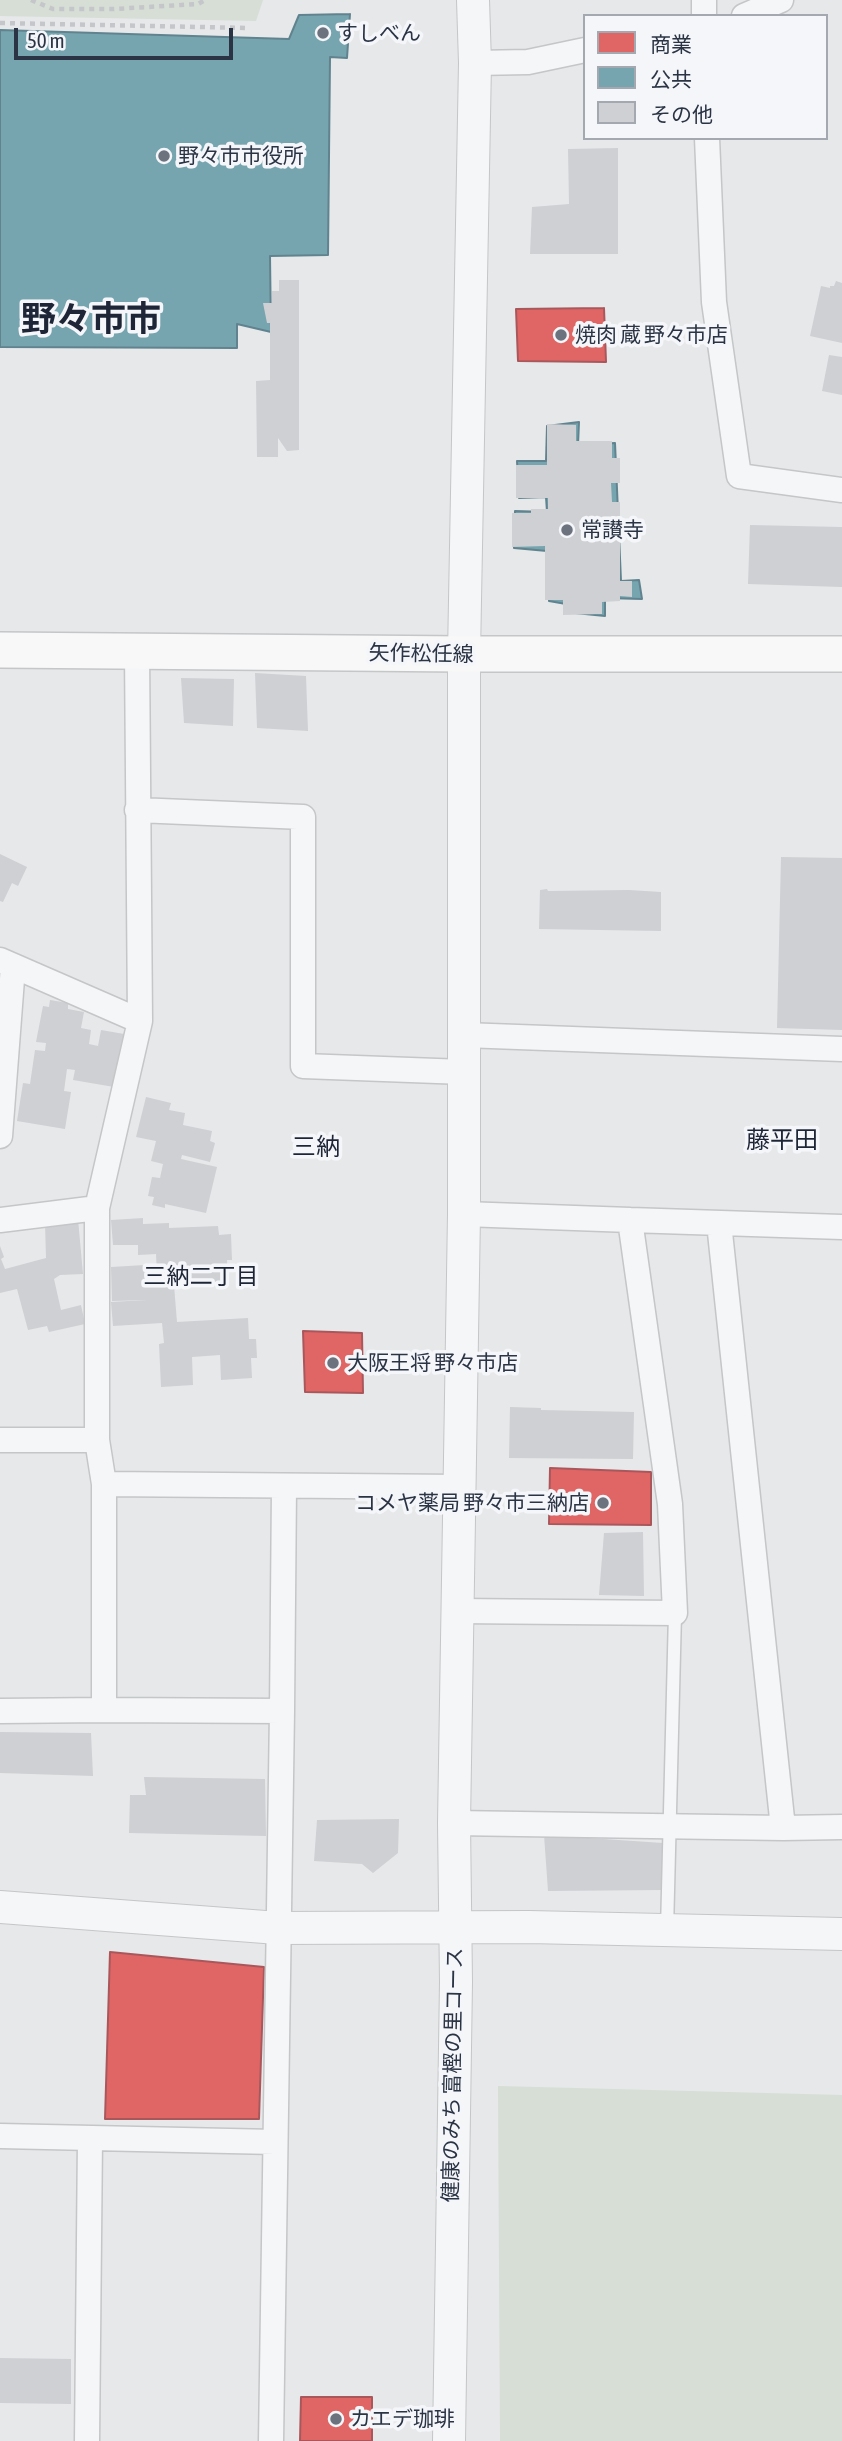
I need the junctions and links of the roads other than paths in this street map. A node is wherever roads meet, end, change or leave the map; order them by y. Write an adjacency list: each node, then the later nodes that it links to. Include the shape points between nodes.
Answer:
1 (473, 0): 5 (street)
2 (781, 0): 3 (street)
3 (749, 14)
4 (583, 50): 5 (street, via 528,62)
5 (475, 63): 10 (street)
6 (708, 140): 7 (street, via 714,302 739,476)
7 (842, 490)
8 (0, 650): 9 (main road, 矢作松任線)
9 (137, 651): 10 (main road, 矢作松任線); 12 (street)
10 (464, 654): 11 (main road, 矢作松任線); 15 (street)
11 (842, 654)
12 (137, 810): 14 (street); 17 (street, via 303,817 303,1066)
13 (7, 963): 14 (street); 18 (street)
14 (140, 1021): 19 (street)
15 (464, 1035): 16 (street); 17 (street)
16 (842, 1049)
17 (464, 1072): 20 (street)
18 (0, 1136)
19 (97, 1208): 21 (street); 26 (street)
20 (464, 1214): 22 (street); 29 (street)
21 (0, 1220)
22 (630, 1220): 23 (street); 31 (street, via 670,1504)
23 (719, 1223): 24 (street); 38 (street)
24 (842, 1227)
25 (0, 1440): 26 (street)
26 (97, 1440): 27 (street)
27 (104, 1484): 28 (street); 33 (street)
28 (284, 1486): 29 (street); 34 (street)
29 (460, 1487): 30 (street)
30 (457, 1611): 31 (street); 35 (street)
31 (675, 1613): 36 (lane)
32 (0, 1710): 33 (street)
33 (104, 1710): 34 (street)
34 (282, 1711): 41 (street)
35 (454, 1823): 36 (street); 40 (street)
36 (671, 1826): 38 (street); 42 (lane)
37 (842, 1826): 38 (street)
38 (783, 1828)
39 (0, 1907): 41 (street)
40 (456, 1927): 41 (street); 42 (street); 49 (street)
41 (278, 1928): 46 (street)
42 (667, 1930): 43 (street)
43 (842, 1934)
44 (0, 2136): 45 (street)
45 (90, 2138): 46 (street); 47 (street)
46 (275, 2142): 48 (street)
47 (87, 2441)
48 (271, 2441)
49 (449, 2441)

